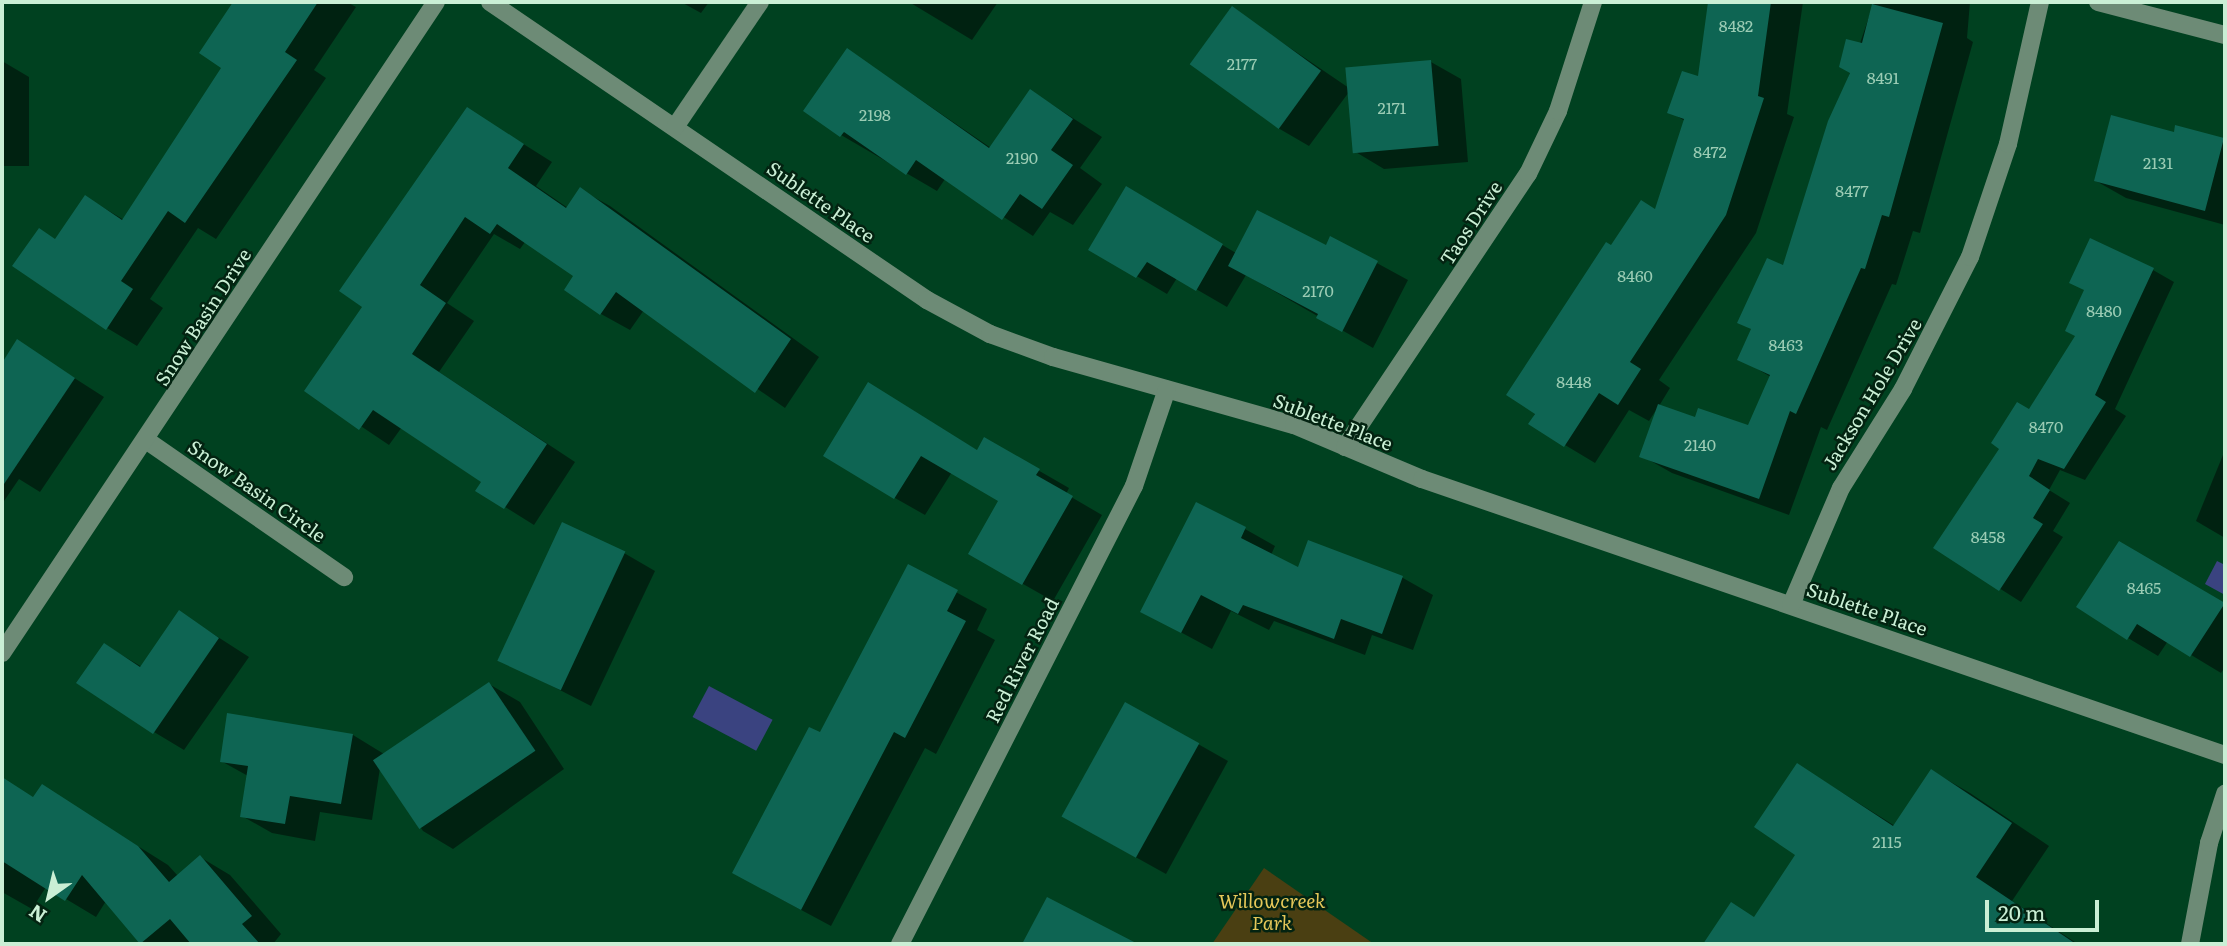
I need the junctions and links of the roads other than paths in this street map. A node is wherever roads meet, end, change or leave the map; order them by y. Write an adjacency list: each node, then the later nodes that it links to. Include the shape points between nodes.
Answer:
1 (436, 2): 10 (street, Snow Basin Drive)
2 (489, 2): 8 (street, Sublette Place)
3 (760, 2): 8 (street)
4 (1593, 2): 11 (street, Taos Drive, via 1558,111 1528,174)
5 (2039, 2): 13 (street, Jackson Hole Drive, via 2008,144 1970,257 1903,389 1841,488)
6 (2098, 2): 7 (street)
7 (2225, 35)
8 (675, 127): 9 (street, Sublette Place, via 937,306 990,334 1053,357)
9 (1167, 389): 11 (street, Sublette Place, via 1294,425); 17 (street, Red River Road, via 1134,486)
10 (146, 440): 12 (street, Snow Basin Circle); 14 (street, Snow Basin Drive)
11 (1345, 447): 13 (street, Sublette Place, via 1422,480)
12 (344, 577)
13 (1791, 605): 15 (street, Sublette Place)
14 (2, 653)
15 (2225, 755)
16 (2225, 793): 18 (street, via 2209,843)
17 (900, 944)
18 (2190, 944)

